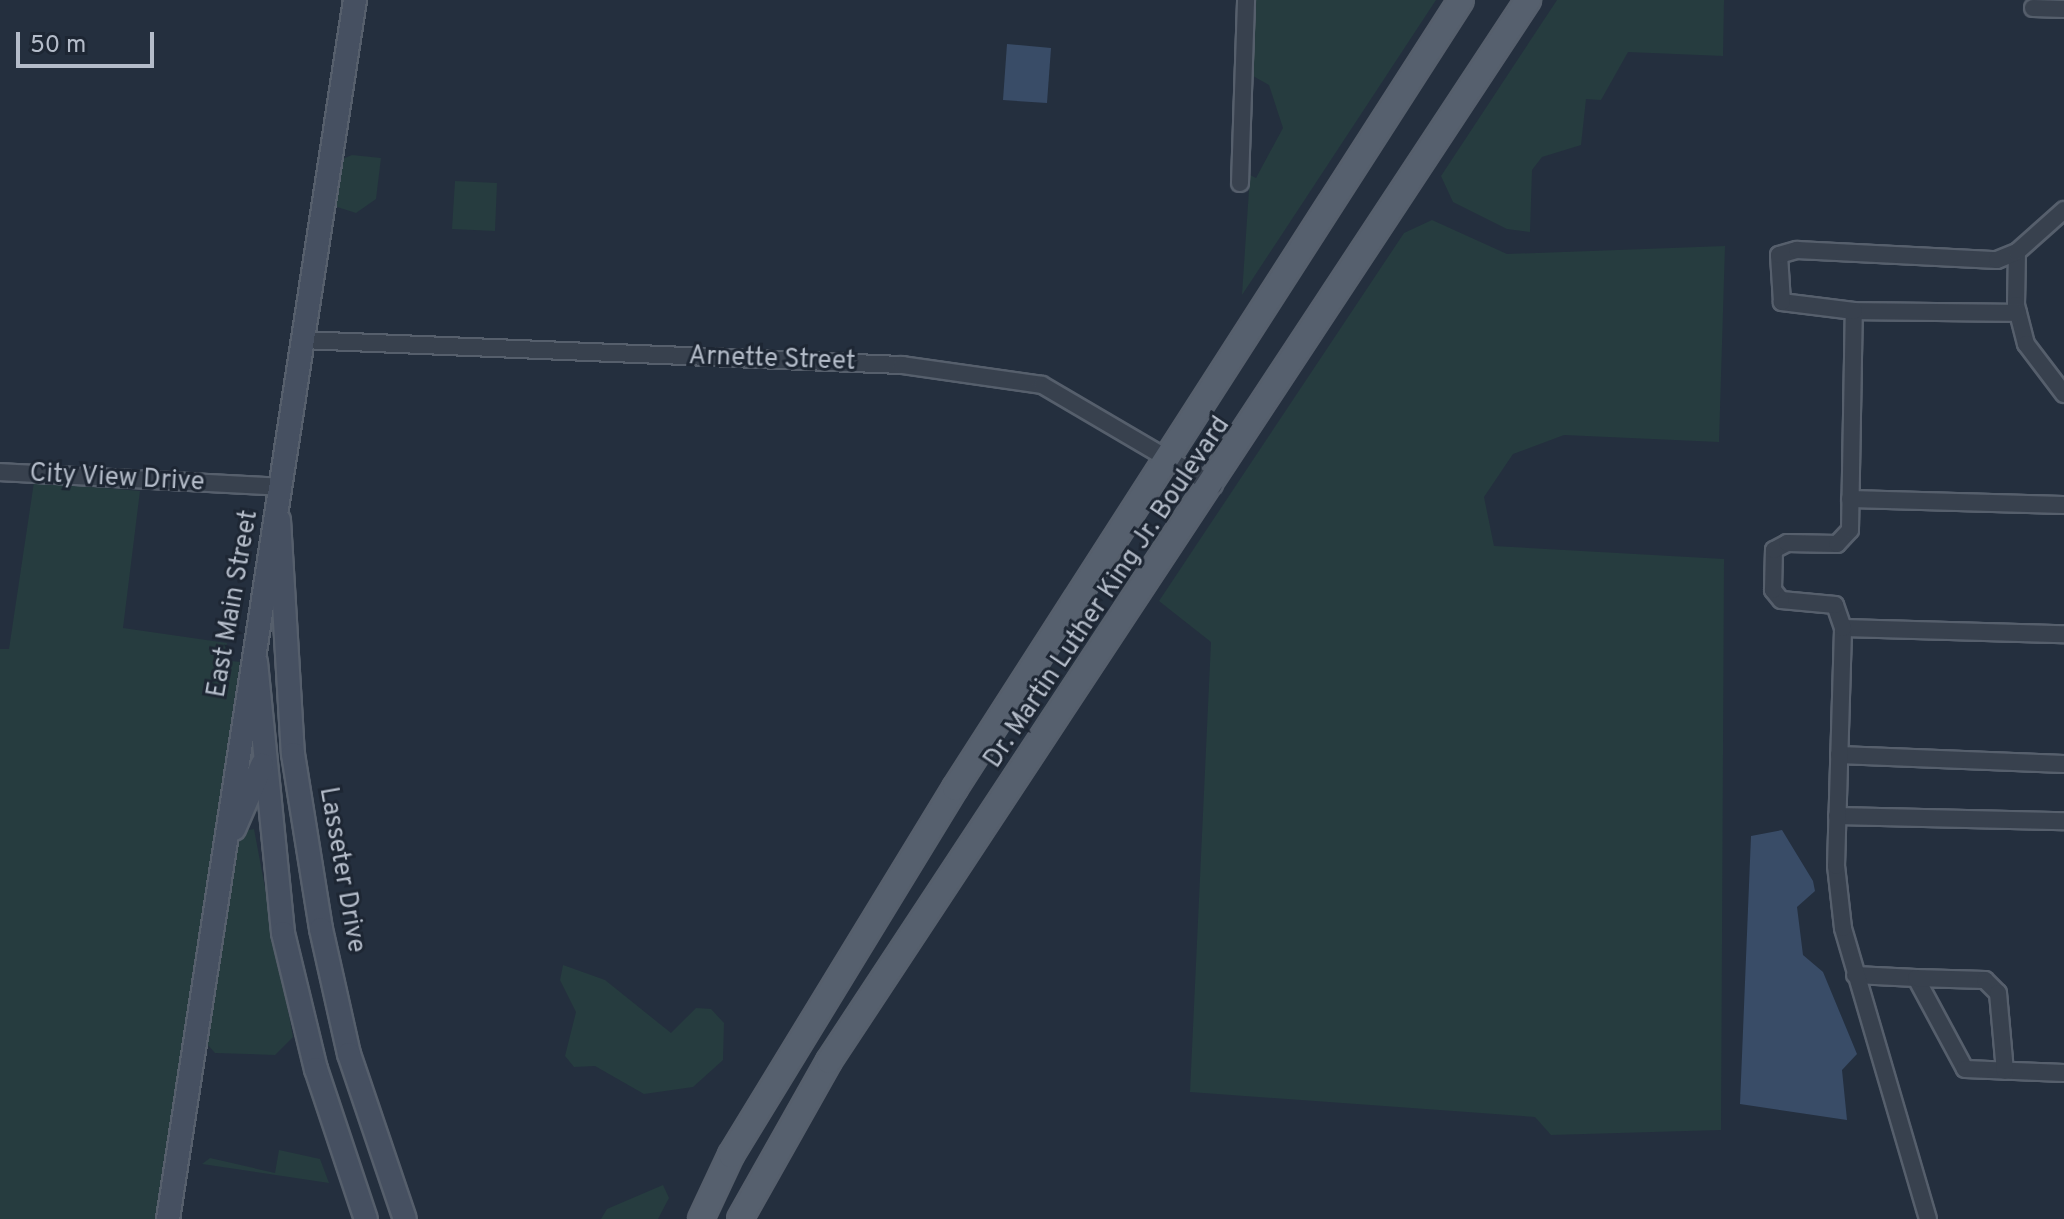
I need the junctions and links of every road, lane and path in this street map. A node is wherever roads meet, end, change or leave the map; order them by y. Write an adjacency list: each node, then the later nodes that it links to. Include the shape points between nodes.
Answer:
1 (355, 0): 12 (street, East Main Street)
2 (1246, 0): 7 (street)
3 (1461, 0): 14 (main road, Dr. Martin Luther King Jr. Boulevard)
4 (1528, 0): 16 (main road, Dr. Martin Luther King Jr. Boulevard)
5 (2033, 8): 6 (street)
6 (2064, 9)
7 (1240, 183)
8 (2064, 210): 9 (street)
9 (2017, 252): 10 (street, via 1997,260 1797,250 1779,255 1782,302); 11 (street)
10 (1854, 311): 11 (street); 18 (street)
11 (2018, 313): 13 (street, via 2026,344)
12 (302, 340): 14 (street, Arnette Street, via 911,367 1042,385); 17 (street, East Main Street)
13 (2061, 383)
14 (1165, 459): 16 (street, Arnette Street); 38 (main road, Dr. Martin Luther King Jr. Boulevard, via 930,828 731,1155)
15 (0, 472): 17 (street, City View Drive)
16 (1214, 486): 39 (main road, Dr. Martin Luther King Jr. Boulevard, via 829,1061)
17 (282, 487): 20 (street, East Main Street)
18 (1850, 499): 19 (street); 21 (street, via 1850,530 1837,544 1787,543 1774,550 1773,590 1781,600 1835,605)
19 (2064, 505)
20 (279, 520): 23 (street, East Main Street, via 268,541); 24 (street, Lasseter Drive)
21 (1843, 628): 22 (street); 25 (street)
22 (2064, 634)
23 (256, 656): 26 (street); 30 (street, East Main Street)
24 (293, 754): 26 (street); 37 (street, Lasseter Drive, via 349,1054)
25 (1839, 755): 27 (street); 28 (street)
26 (264, 760): 30 (street); 36 (street, via 283,933 316,1069)
27 (2064, 764)
28 (1837, 816): 29 (street); 31 (street, via 1843,928)
29 (2064, 821)
30 (226, 844): 35 (street, East Main Street)
31 (1855, 975): 32 (street); 40 (street)
32 (1916, 978): 33 (street, via 1965,1069); 33 (street, via 1985,980 1998,993)
33 (2005, 1071): 34 (street)
34 (2064, 1073)
35 (168, 1219)
36 (366, 1219)
37 (405, 1219)
38 (701, 1219)
39 (740, 1219)
40 (1928, 1219)

